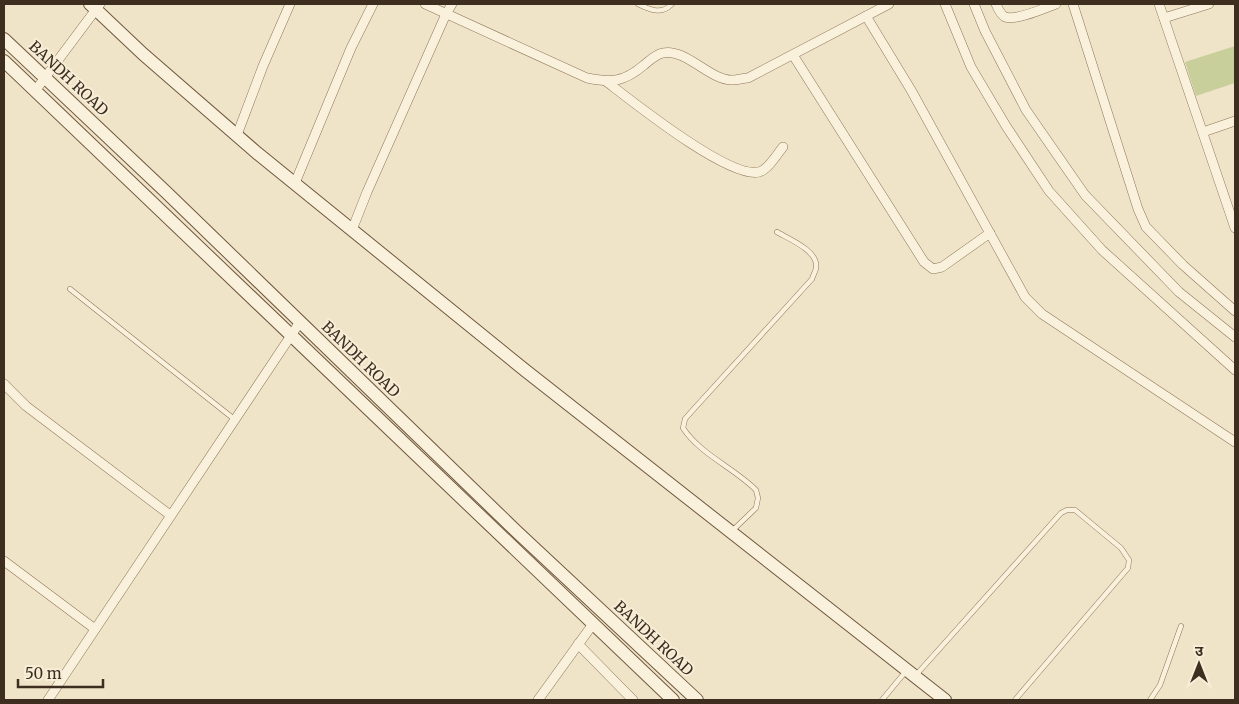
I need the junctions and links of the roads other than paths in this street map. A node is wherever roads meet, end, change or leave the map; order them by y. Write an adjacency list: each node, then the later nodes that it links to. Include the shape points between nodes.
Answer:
1 (290, 4): 27 (street)
2 (373, 4): 29 (street, via 351,48)
3 (425, 4): 16 (street)
4 (452, 4): 16 (street)
5 (638, 4): 6 (lane, via 662,11)
6 (672, 4)
7 (889, 4): 17 (street)
8 (945, 4): 39 (street, via 971,67 1049,191 1102,250)
9 (974, 4): 38 (street, via 1026,110 1085,195 1179,292)
10 (996, 4): 11 (street, via 999,12 1012,18)
11 (1056, 4)
12 (1073, 4): 35 (street, via 1146,227)
13 (1159, 4): 18 (street)
14 (1209, 4): 18 (street)
15 (95, 6): 22 (street); 27 (main road, via 143,54)
16 (446, 14): 23 (street, via 588,78); 31 (street)
17 (866, 16): 20 (street); 33 (street)
18 (1164, 18): 26 (street)
19 (4, 39): 22 (main road, BANDH ROAD)
20 (793, 55): 23 (street, via 748,78 732,80 674,53 662,53 622,80); 33 (street, via 924,262 933,269 942,267)
21 (4, 61): 24 (main road, BANDH ROAD)
22 (45, 78): 24 (street); 36 (main road, BANDH ROAD)
23 (607, 82): 28 (street, via 696,147 742,170 759,172 765,169)
24 (35, 91): 37 (main road, BANDH ROAD)
25 (1235, 121): 26 (street)
26 (1204, 132): 30 (street)
27 (237, 135): 29 (main road)
28 (782, 147)
29 (295, 183): 31 (main road)
30 (1235, 228)
31 (352, 230): 44 (main road)
32 (777, 232): 44 (lane, via 815,257 817,267 812,279 685,419 683,428 688,436 756,490 756,508)
33 (990, 233): 42 (street, via 1025,297 1042,314)
34 (70, 289): 41 (lane)
35 (1235, 311)
36 (300, 322): 37 (street); 55 (main road, BANDH ROAD)
37 (290, 334): 41 (street); 46 (main road, BANDH ROAD)
38 (1235, 336)
39 (1235, 370)
40 (4, 384): 43 (street, via 26,406)
41 (234, 419): 43 (street)
42 (1235, 442)
43 (170, 515): 48 (street)
44 (732, 531): 50 (main road)
45 (4, 561): 48 (street)
46 (593, 624): 49 (street); 54 (main road, BANDH ROAD)
47 (1181, 626): 59 (lane, via 1160,685)
48 (95, 629): 51 (street)
49 (578, 644): 52 (street); 53 (street)
50 (912, 672): 56 (lane); 57 (main road); 58 (lane, via 1061,513 1075,510 1121,548 1129,560 1128,568)
51 (48, 700)
52 (538, 700)
53 (633, 700)
54 (673, 700)
55 (697, 700)
56 (882, 700)
57 (945, 700)
58 (1015, 700)
59 (1150, 700)

